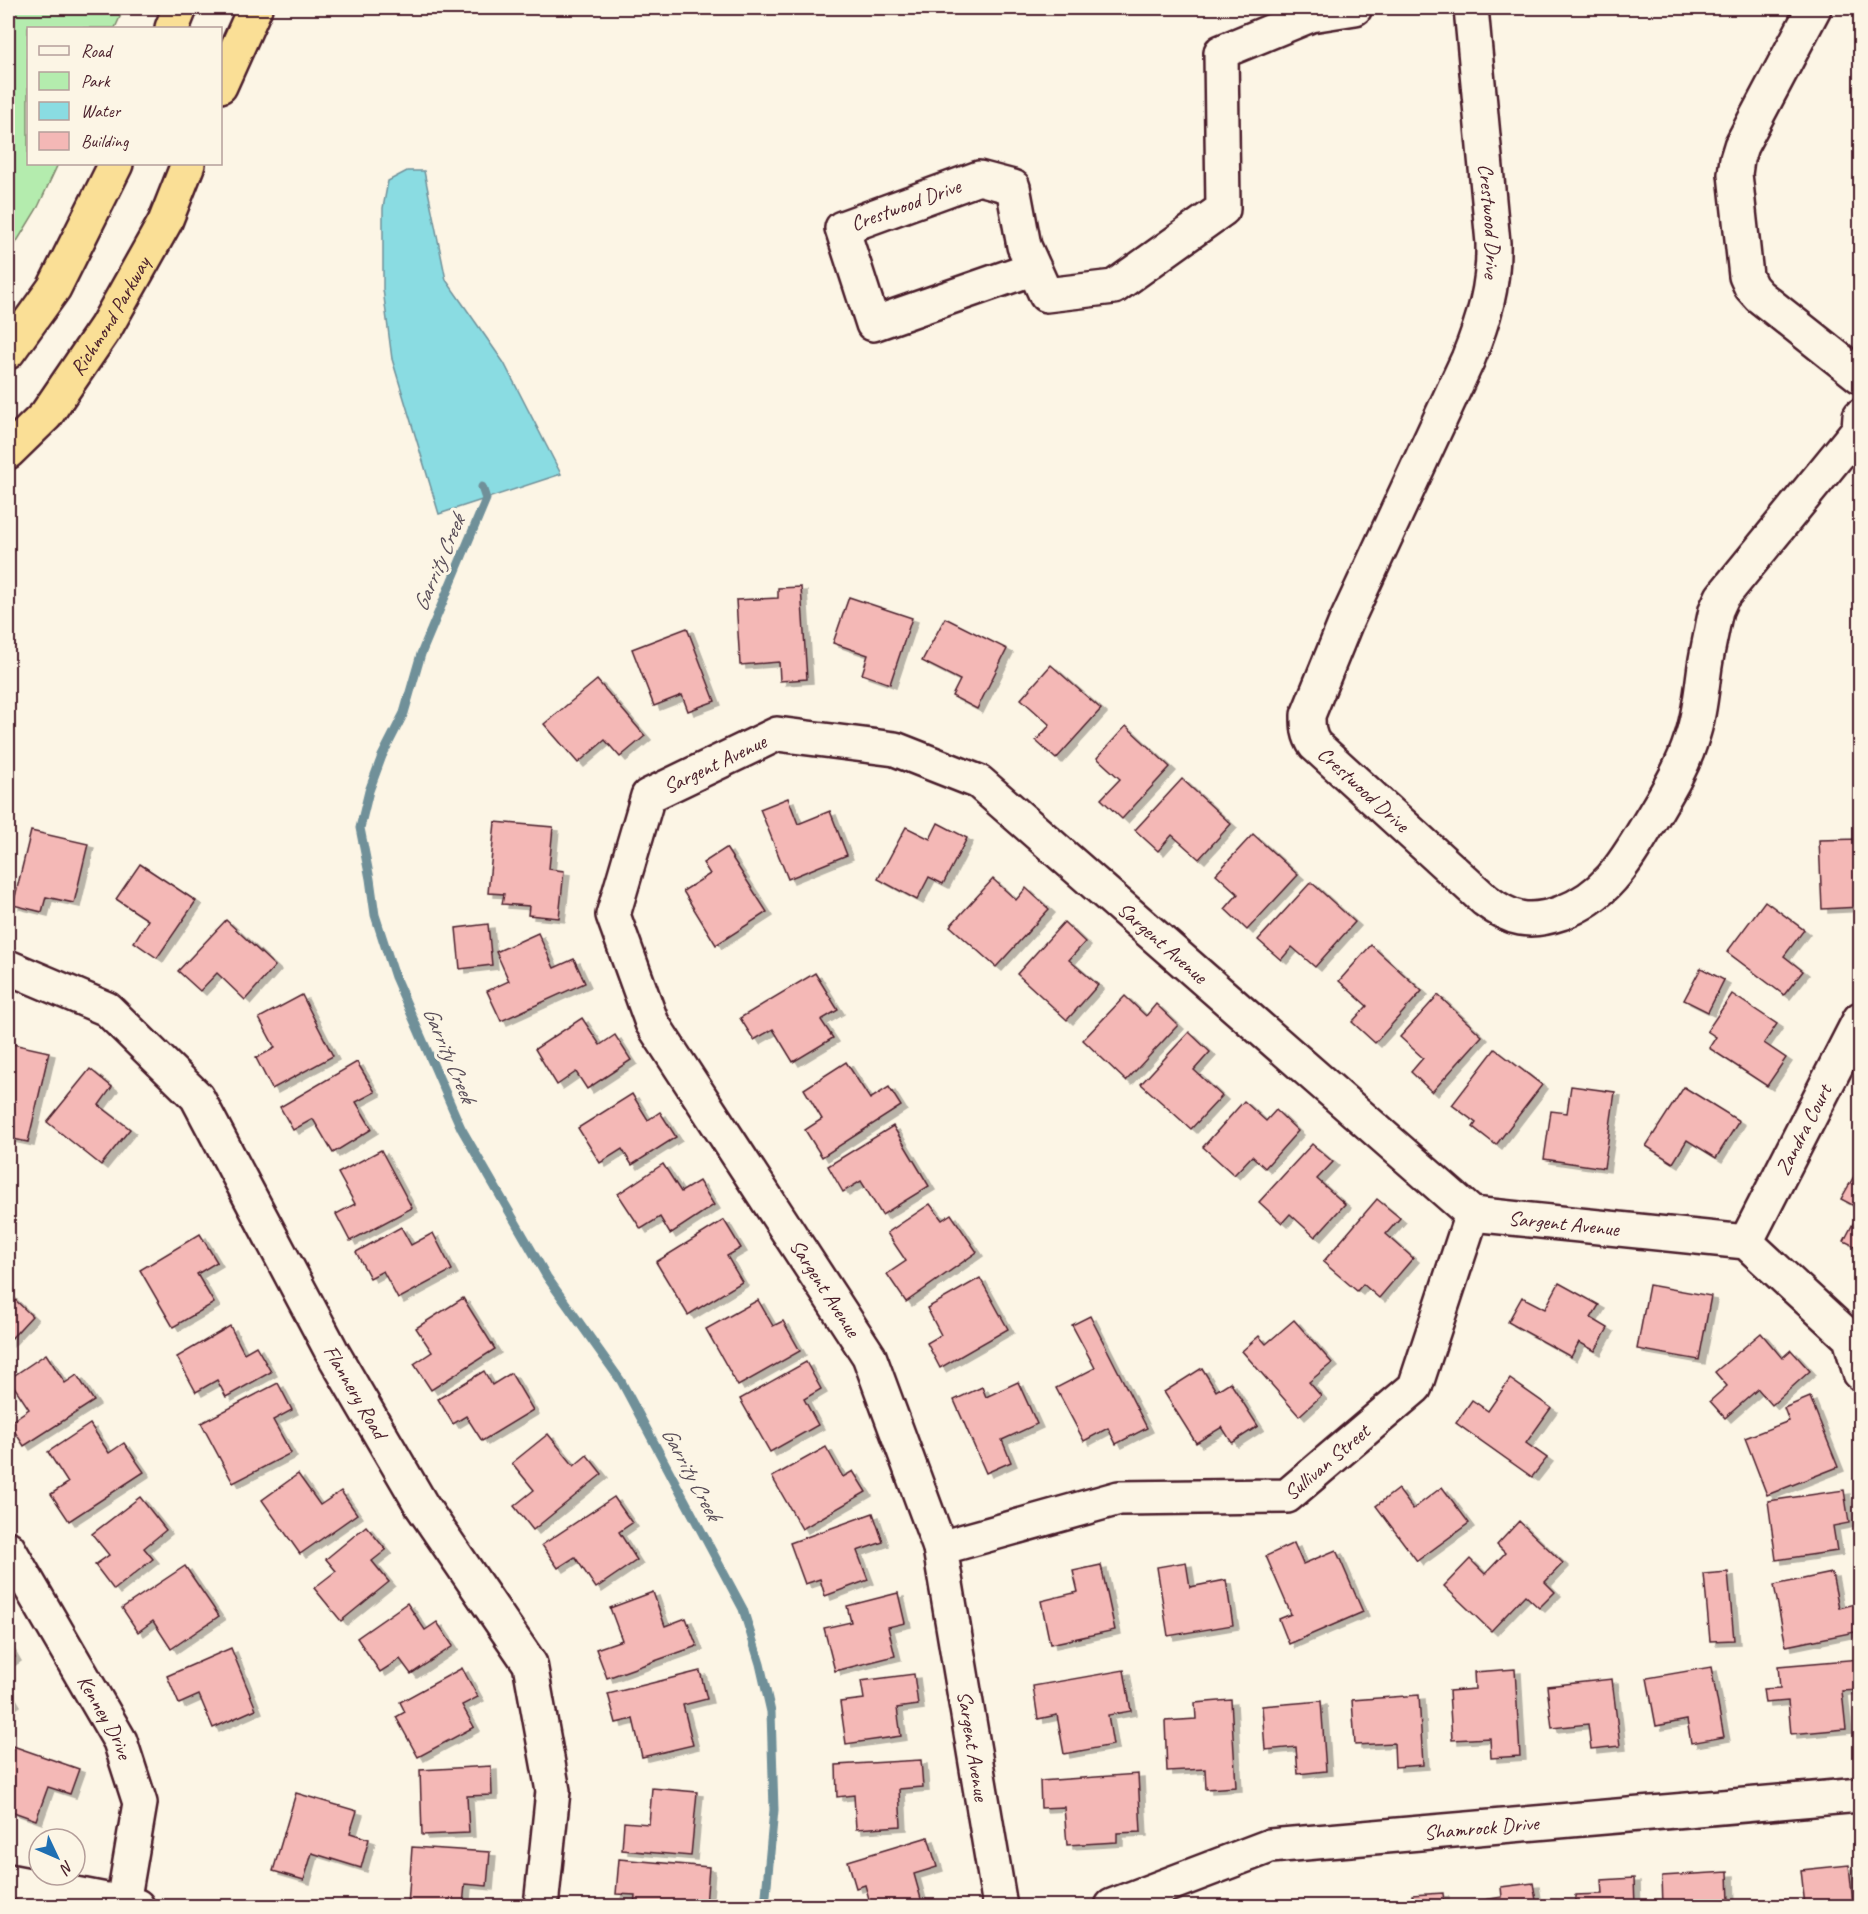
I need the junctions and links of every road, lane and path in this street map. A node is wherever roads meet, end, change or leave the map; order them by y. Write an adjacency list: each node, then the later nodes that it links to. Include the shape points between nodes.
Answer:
1 (180, 8): 6 (highway)
2 (255, 8): 7 (highway)
3 (1355, 8): 10 (street, Crestwood Drive, via 1311,15 1221,52 1223,209 1114,287 1046,296)
4 (1471, 8): 13 (street, Crestwood Drive, via 1493,243 1490,294 1468,359 1345,624 1308,716 1307,729 1315,745 1502,913 1533,920 1579,906 1617,873 1682,766 1699,710 1713,624 1722,597 1859,429)
5 (1814, 8): 12 (street, via 1737,159 1735,174 1746,276 1759,296)
6 (172, 27)
7 (222, 82)
8 (116, 165): 11 (highway, via 54,288)
9 (188, 165): 14 (highway, Richmond Parkway, via 165,222 106,327 46,415)
10 (1034, 268): 10 (street, Crestwood Drive, via 1023,246 1013,188 979,178 842,228 873,324)
11 (8, 352)
12 (1860, 376)
13 (1860, 416)
14 (8, 452)
15 (8, 967): 25 (street, Flannery Road, via 107,1009 197,1097 331,1350 399,1467 530,1664 553,1791)
16 (1860, 1019): 18 (street, Zandra Court)
17 (1472, 1214): 18 (street, Sargent Avenue); 21 (street, Sullivan Street, via 1415,1387 1287,1496 1119,1498); 21 (street, Sargent Avenue, via 979,782 895,749 777,734 648,796 613,915 652,1023 869,1356)
18 (1746, 1242): 19 (street, via 1850,1338)
19 (1860, 1373)
20 (8, 1548): 24 (street, Kenney Drive, via 120,1740 140,1803)
21 (940, 1548): 26 (street, Sargent Avenue)
22 (1860, 1796): 27 (street, Shamrock Drive, via 1270,1846)
23 (8, 1881): 24 (street)
24 (130, 1905)
25 (541, 1906)
26 (1000, 1906)
27 (1112, 1906)

